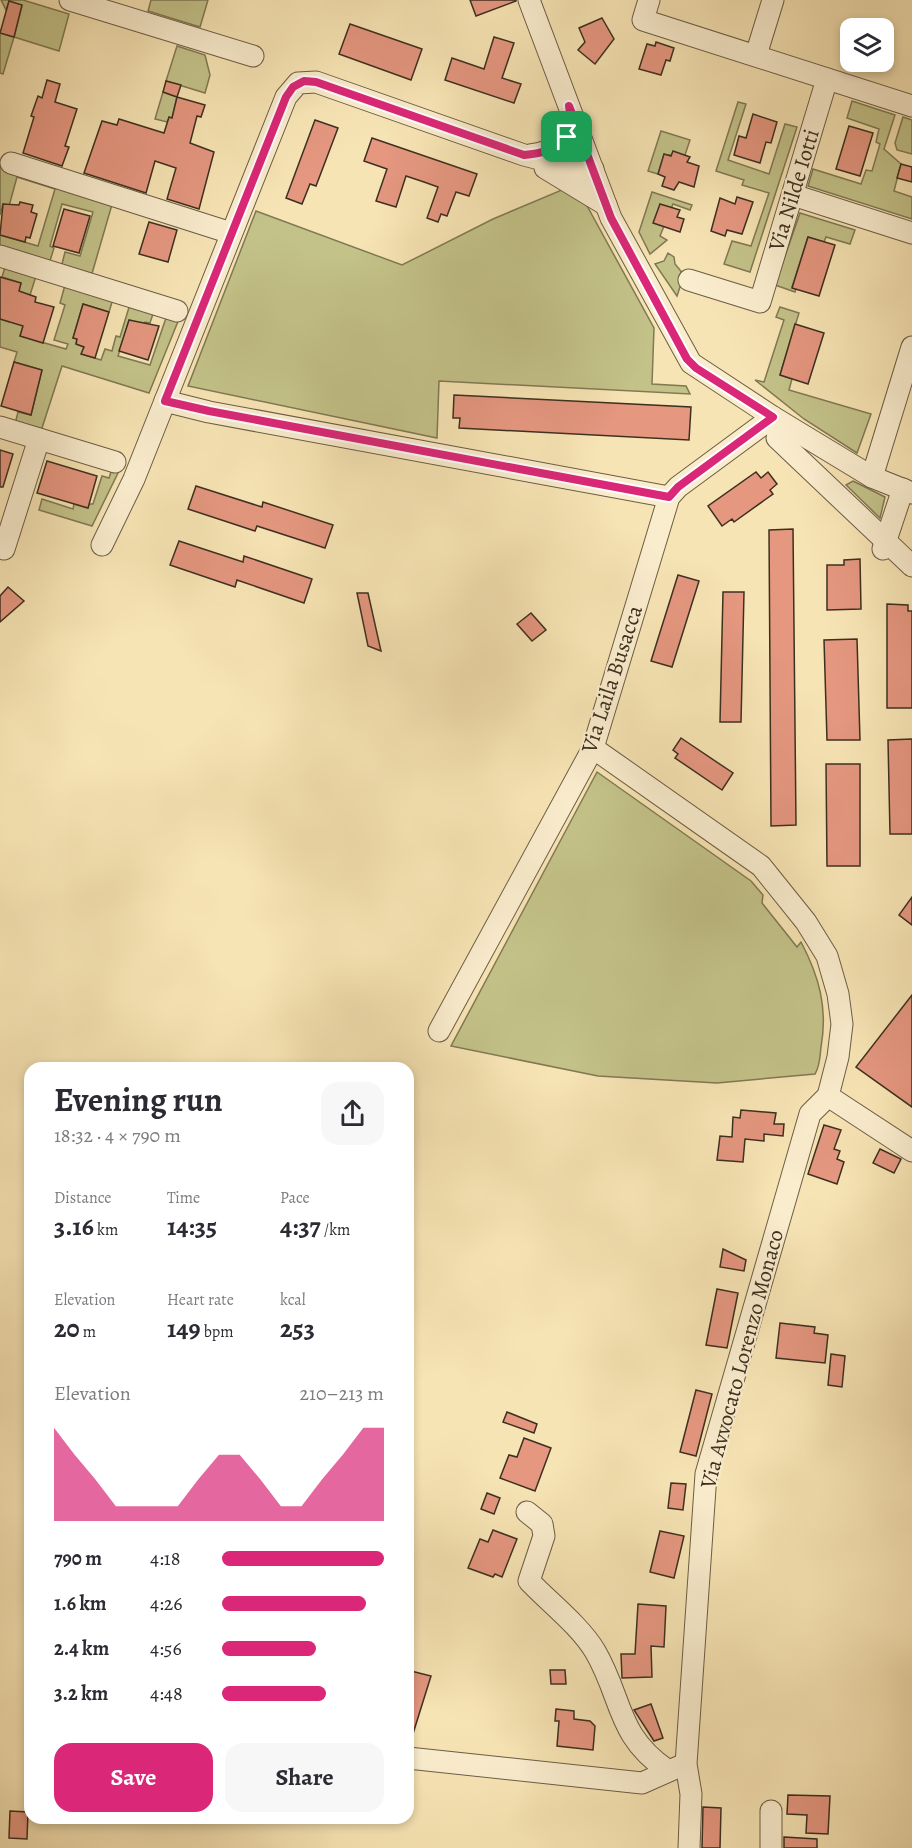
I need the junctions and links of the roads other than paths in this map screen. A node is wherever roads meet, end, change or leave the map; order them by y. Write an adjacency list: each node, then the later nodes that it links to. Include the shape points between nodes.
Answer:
1 (70, 0): 6 (street)
2 (529, 0): 8 (street)
3 (773, 0): 5 (street)
4 (646, 10): 5 (street)
5 (756, 55): 7 (street)
6 (252, 56)
7 (827, 79): 9 (street); 13 (street, Via Nilde Iotti)
8 (569, 106): 10 (street, via 571,128 560,145 551,151); 12 (street)
9 (912, 106)
10 (524, 155): 12 (street, via 581,170); 14 (street); 15 (street, via 316,82 298,83 286,97)
11 (11, 163): 15 (street)
12 (593, 169): 14 (street)
13 (793, 195): 16 (street); 18 (street, Via Nilde Iotti, via 760,302)
14 (606, 205): 21 (street, via 687,359)
15 (231, 233): 22 (street)
16 (912, 233)
17 (0, 256): 19 (street)
18 (689, 279)
19 (177, 311)
20 (912, 347): 30 (street)
21 (711, 378): 23 (street); 25 (street)
22 (165, 401): 33 (street); 34 (street)
23 (773, 417): 25 (street); 29 (street)
24 (0, 428): 27 (street)
25 (754, 431): 33 (street)
26 (777, 438): 31 (street)
27 (39, 439): 28 (street); 36 (street)
28 (116, 462)
29 (853, 465): 30 (street); 31 (street)
30 (872, 477): 32 (street)
31 (822, 490): 35 (street)
32 (908, 491): 35 (street)
33 (669, 497): 38 (street, Via Laila Busacca)
34 (102, 545)
35 (885, 545): 37 (street)
36 (4, 549)
37 (912, 566)
38 (593, 748): 39 (street, Via Laila Busacca); 40 (street, via 760,866 806,922 827,956 842,1024)
39 (439, 1031)
40 (828, 1096): 41 (street); 44 (street, Via Avvocato Lorenzo Monaco, via 810,1114 706,1474)
41 (912, 1151)
42 (527, 1512): 44 (street, via 542,1524 544,1536 529,1581 593,1649 634,1741)
43 (414, 1759): 44 (street, via 642,1783)
44 (677, 1767): 46 (street, Via Avvocato Lorenzo Monaco, via 691,1794)
45 (771, 1811): 47 (street)
46 (688, 1848)
47 (771, 1848)

